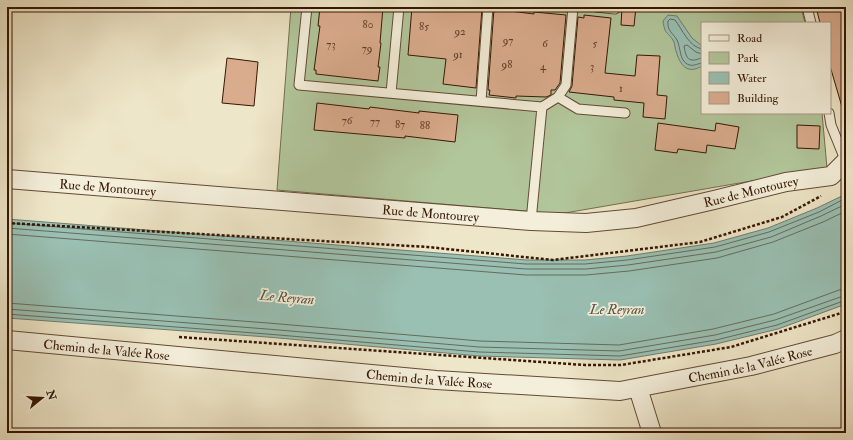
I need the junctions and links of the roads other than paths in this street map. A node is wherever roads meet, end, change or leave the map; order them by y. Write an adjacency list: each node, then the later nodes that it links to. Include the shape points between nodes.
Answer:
1 (307, 7): 9 (lane, via 299,85)
2 (400, 7): 9 (lane)
3 (488, 7): 11 (lane)
4 (572, 7): 10 (lane, via 566,85)
5 (596, 7): 7 (lane)
6 (808, 7): 8 (lane)
7 (615, 9)
8 (811, 22)
9 (391, 93): 11 (lane)
10 (558, 97): 12 (lane); 13 (lane, via 578,109)
11 (481, 101): 12 (lane)
12 (542, 107): 17 (lane)
13 (625, 113)
14 (829, 114): 15 (lane)
15 (846, 162): 17 (street, Rue de Montourey, via 831,176 786,182 636,218 586,223)
16 (7, 179): 17 (street, Rue de Montourey)
17 (531, 221)
18 (846, 339): 20 (street, Chemin de la Valée Rose, via 750,366)
19 (7, 340): 20 (street, Chemin de la Valée Rose, via 436,380 620,391)
20 (638, 388): 21 (street)
21 (652, 433)

